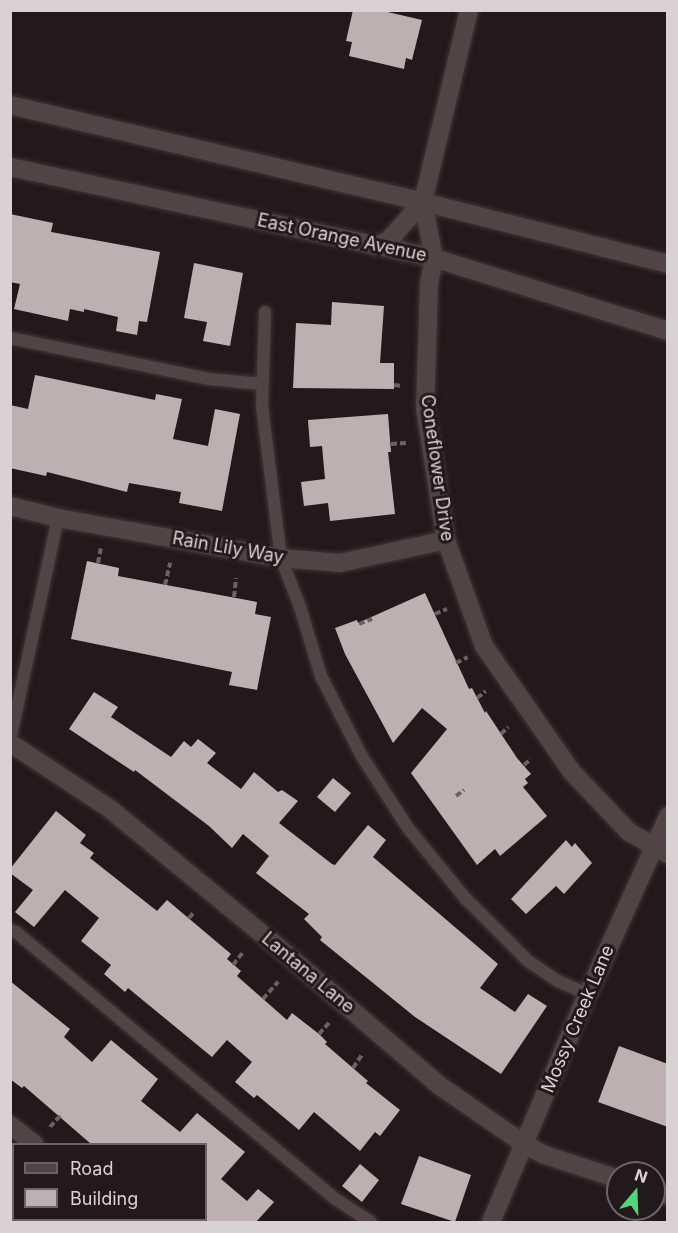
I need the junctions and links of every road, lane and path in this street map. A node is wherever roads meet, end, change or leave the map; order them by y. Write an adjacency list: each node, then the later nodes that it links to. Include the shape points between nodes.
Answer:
1 (469, 10): 4 (street, Coneflower Drive)
2 (10, 105): 4 (street)
3 (10, 167): 5 (street, East Orange Avenue)
4 (423, 202): 5 (street, via 388,241); 6 (street, Coneflower Drive); 7 (street)
5 (375, 246): 6 (street, East Orange Avenue)
6 (434, 258): 9 (street, East Orange Avenue); 18 (street, Coneflower Drive, via 429,284 425,408)
7 (668, 264)
8 (264, 312): 11 (lane)
9 (668, 331)
10 (10, 338): 11 (lane, via 209,379)
11 (262, 384): 20 (lane)
12 (394, 385): 13 (path)
13 (403, 386)
14 (406, 443): 15 (path)
15 (391, 444)
16 (10, 506): 17 (street, Rain Lily Way)
17 (58, 518): 20 (street, Rain Lily Way); 36 (lane)
18 (446, 540): 20 (street, Rain Lily Way, via 340,563); 42 (street, Coneflower Drive, via 484,646 572,772 629,832)
19 (101, 548): 21 (path)
20 (281, 558): 49 (lane, via 321,676 361,755 408,828 466,899 528,961)
21 (98, 563)
22 (170, 563): 24 (path)
23 (236, 578): 25 (path)
24 (165, 585)
25 (234, 597)
26 (447, 609): 27 (path)
27 (435, 614)
28 (372, 619): 29 (path)
29 (359, 624)
30 (468, 657): 31 (path)
31 (456, 663)
32 (486, 690): 33 (path)
33 (477, 698)
34 (508, 727): 35 (path)
35 (501, 734)
36 (10, 741): 59 (street, Lantana Lane, via 110,809 440,1086)
37 (531, 759): 38 (path)
38 (524, 765)
39 (464, 790): 40 (path)
40 (456, 796)
41 (668, 816): 42 (street, Mossy Creek Lane)
42 (661, 850): 49 (street, Mossy Creek Lane)
43 (195, 911): 44 (path)
44 (189, 918)
45 (10, 930): 61 (lane, via 337,1200)
46 (243, 952): 47 (path)
47 (233, 965)
48 (278, 982): 50 (path)
49 (587, 994): 59 (street, Mossy Creek Lane)
50 (263, 999)
51 (328, 1023): 52 (path)
52 (319, 1034)
53 (363, 1053): 54 (path)
54 (353, 1068)
55 (60, 1116): 57 (path)
56 (10, 1125): 58 (street)
57 (50, 1127)
58 (33, 1143)
59 (524, 1144): 60 (street, Lantana Lane); 62 (street, Mossy Creek Lane)
60 (606, 1175)
61 (371, 1222)
62 (491, 1222)

